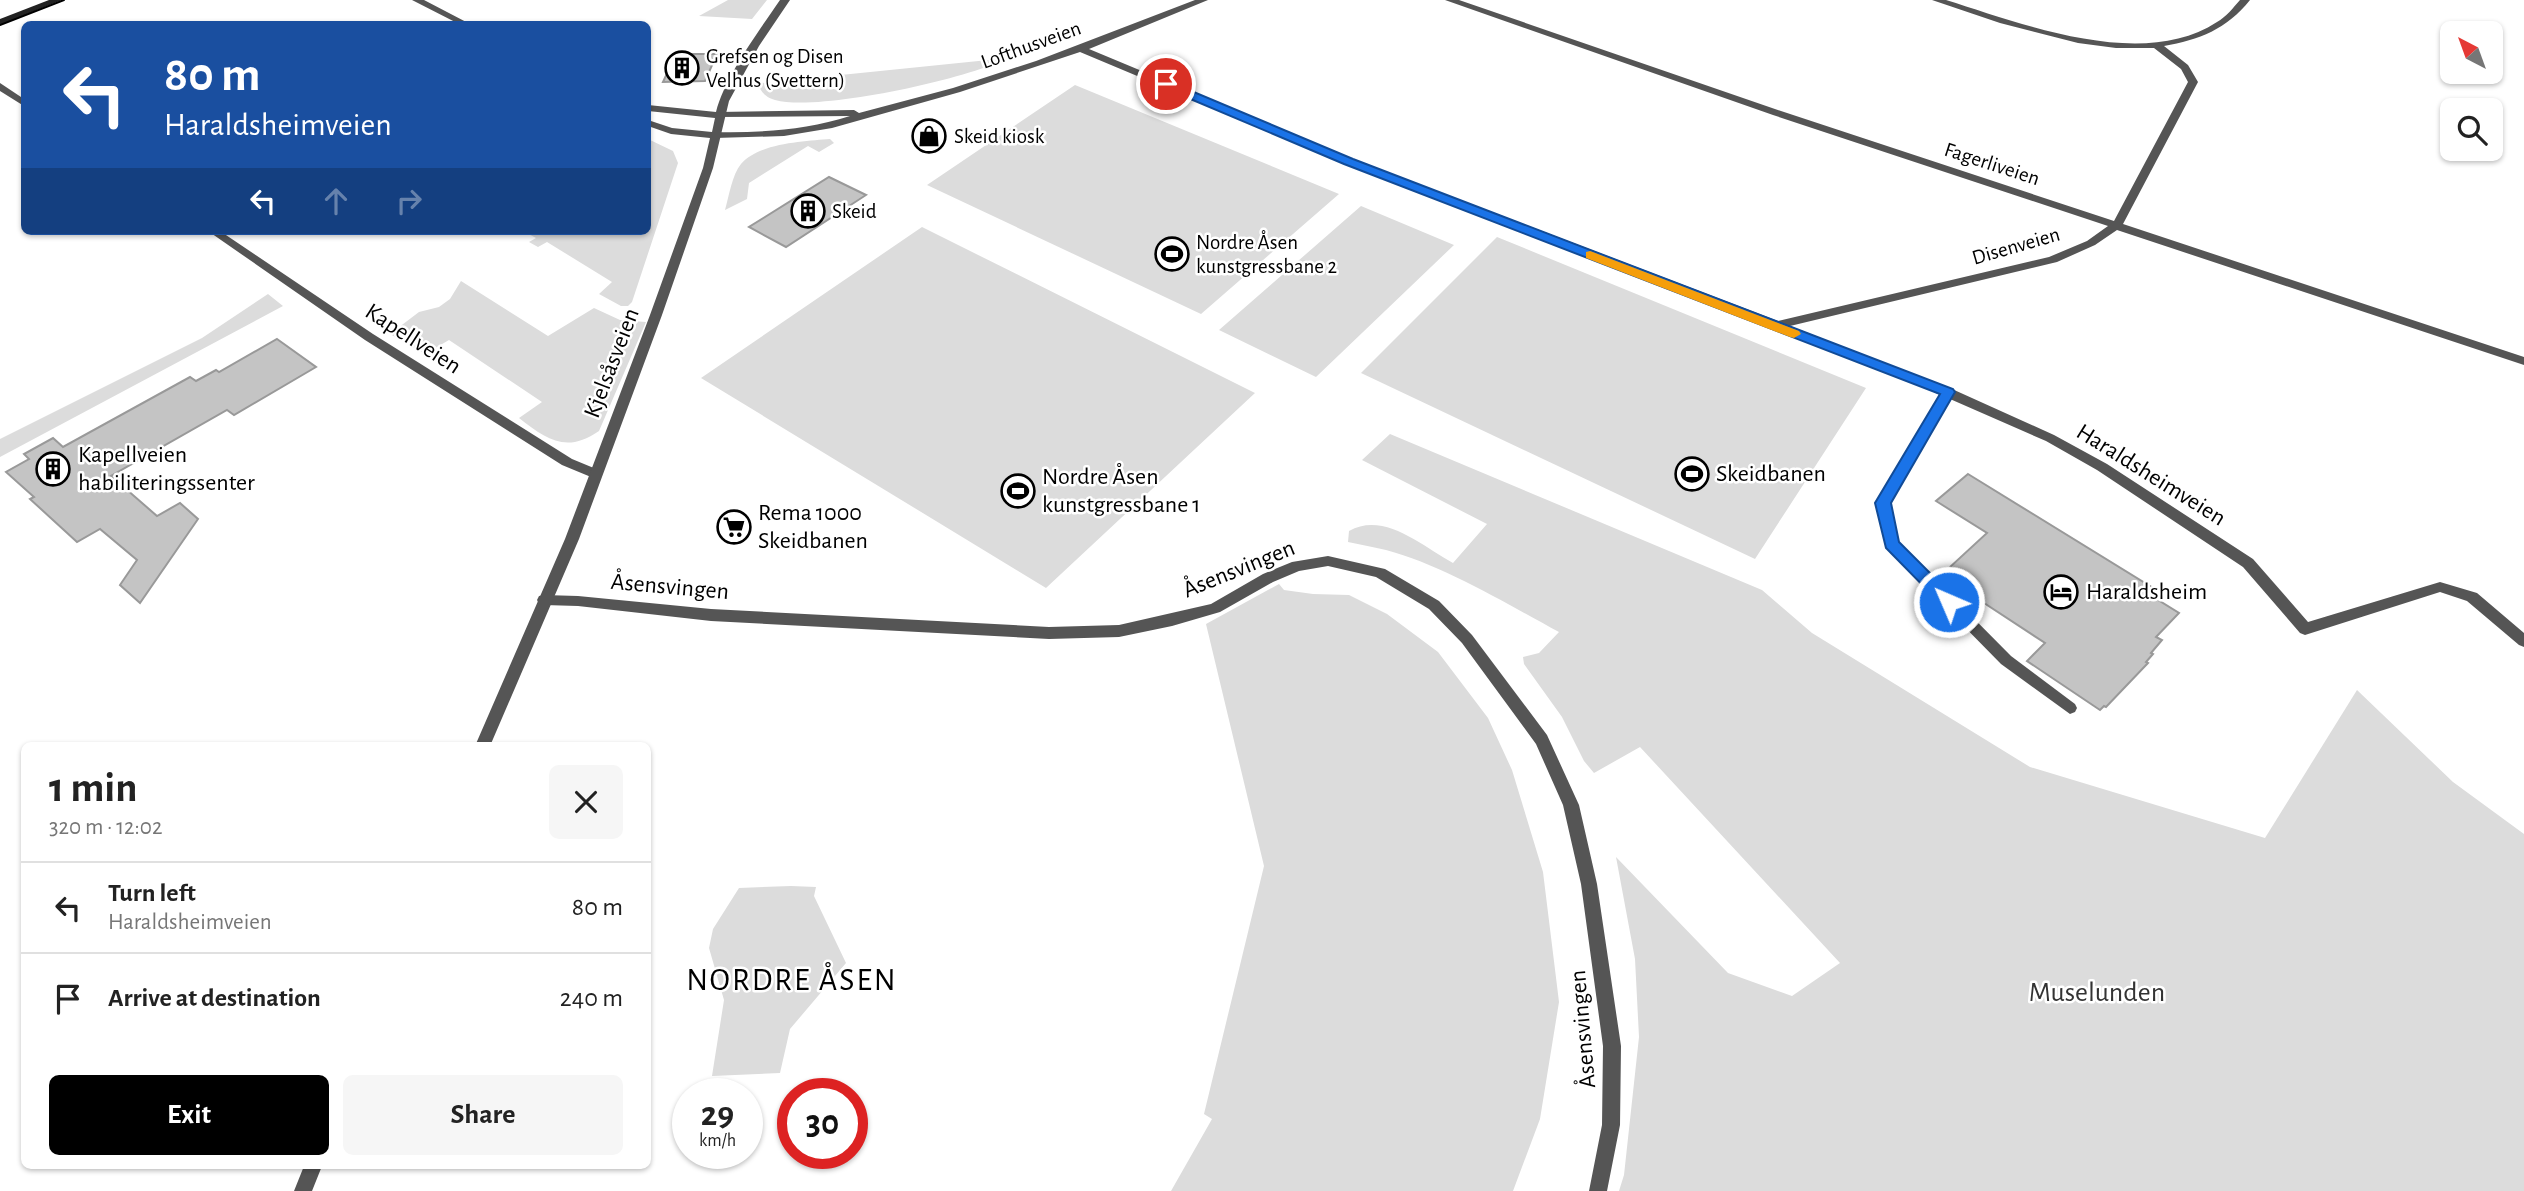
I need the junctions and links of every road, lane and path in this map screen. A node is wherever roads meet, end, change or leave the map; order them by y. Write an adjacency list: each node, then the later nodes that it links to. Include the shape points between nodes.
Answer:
1 (31, 0): 11 (main road)
2 (57, 0): 13 (main road)
3 (417, 0): 12 (street)
4 (785, 0): 20 (street, Kjelsåsveien, via 742,66)
5 (1203, 0): 15 (street, Lofthusveien)
6 (1450, 0): 23 (street, Fagerliveien)
7 (1937, 0): 10 (street)
8 (1959, 0): 10 (street)
9 (2245, 0): 14 (street, via 2229,19 2210,31)
10 (1966, 9): 14 (street, via 2097,43)
11 (0, 12)
12 (460, 21)
13 (0, 23)
14 (2156, 45): 23 (street, Disenveien, via 2185,67 2193,82)
15 (1079, 48): 19 (street, Lofthusveien, via 1001,78); 25 (street, Haraldsheimveien, via 1349,161)
16 (0, 86): 17 (street)
17 (21, 101)
18 (651, 108): 20 (street, Lofthusveien)
19 (869, 113): 20 (street, Lofthusveien); 22 (street, Lofthusveien, via 791,132)
20 (719, 115): 22 (street, Kjelsåsveien)
21 (651, 124): 22 (street, Lofthusveien)
22 (715, 135): 28 (street, Kjelsåsveien, via 665,291)
23 (2117, 225): 25 (street, Disenveien, via 2053,260); 26 (street, Fagerliveien)
24 (219, 235): 28 (street, Kapellveien, via 567,463)
25 (1774, 326): 27 (street, Haraldsheimveien)
26 (2524, 361)
27 (1948, 392): 30 (street, Haraldsheimveien, via 2102,467 2248,563 2305,629 2441,587 2472,597); 31 (street, via 1883,503 1892,544 2006,660)
28 (596, 474): 29 (street, Kjelsåsveien)
29 (544, 600): 32 (street, Kjelsåsveien); 35 (street, Åsensvingen, via 711,615 1049,633 1119,631 1172,620 1215,607 1297,566 1328,561 1380,573 1405,587 1434,605 1467,639 1542,740 1571,805 1589,884 1612,1046 1611,1125)
30 (2524, 641)
31 (2070, 708)
32 (484, 742)
33 (312, 1169): 34 (street)
34 (303, 1191)
35 (1598, 1191)

